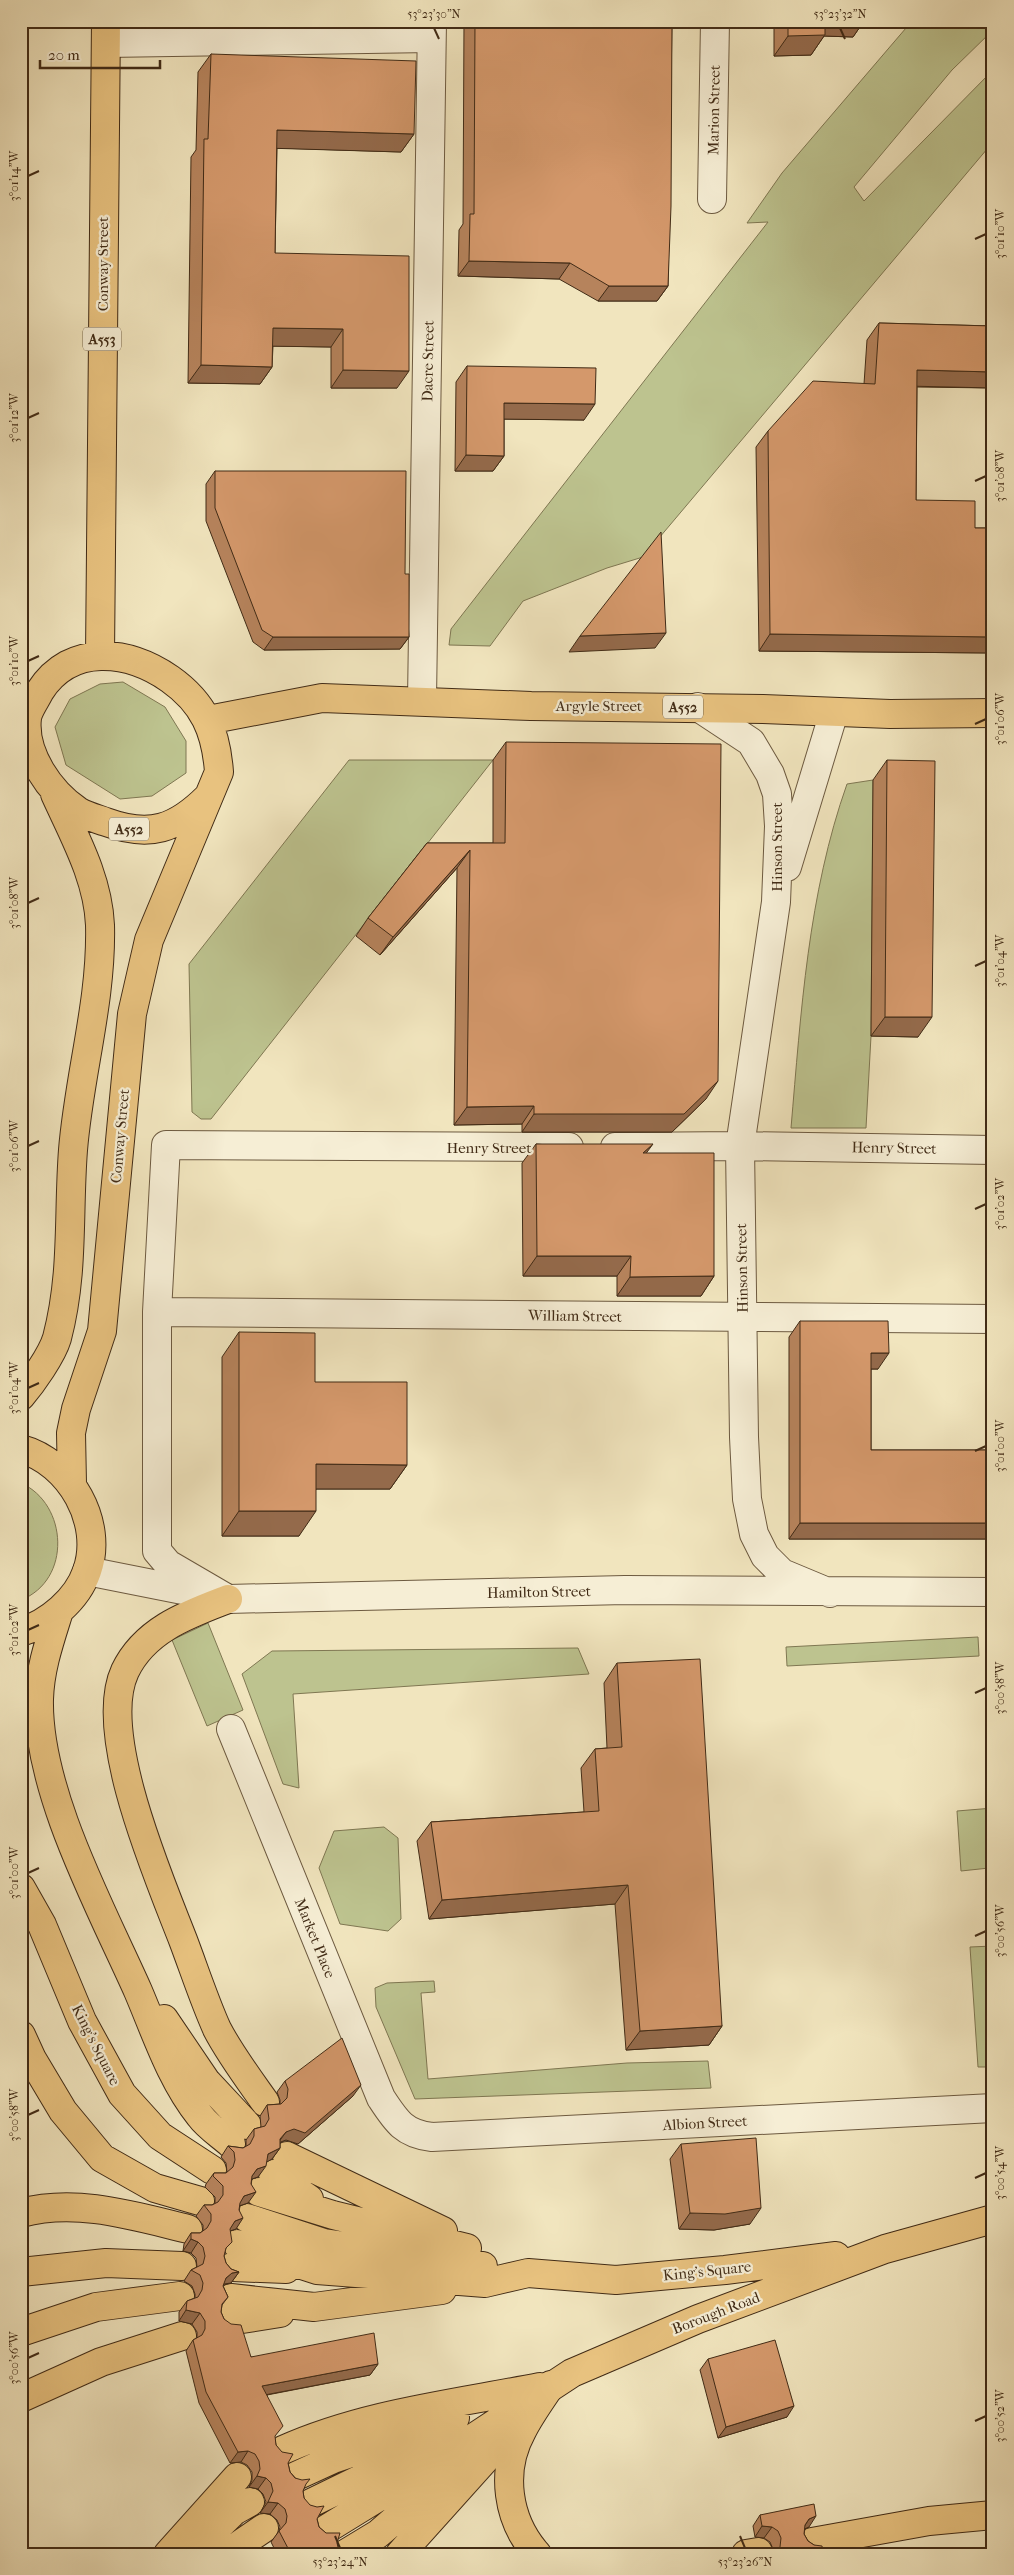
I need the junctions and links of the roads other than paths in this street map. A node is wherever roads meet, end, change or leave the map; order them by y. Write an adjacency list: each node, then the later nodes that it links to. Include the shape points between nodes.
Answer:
1 (715, 21): 4 (street, Marion Street)
2 (432, 30): 3 (street); 6 (street, Dacre Street)
3 (106, 32): 5 (main road, Conway Street / A553)
4 (712, 200)
5 (100, 656): 10 (main road, A552, via 69,663 47,681); 11 (main road, A552, via 127,657 153,667 192,698)
6 (422, 700): 7 (main road, Argyle Street / A552, via 451,704); 11 (main road, Argyle Street / A552, via 322,698)
7 (698, 707): 8 (main road, Argyle Street / A552); 14 (street, Hinson Street, via 751,742 770,774 777,794 779,826)
8 (834, 712): 9 (main road, Argyle Street / A552); 14 (street, Hinson Street)
9 (993, 713)
10 (24, 717): 12 (main road, A552, via 35,760)
11 (208, 720): 13 (main road, A552, via 217,746 219,772)
12 (52, 787): 13 (main road, A552, via 79,811 125,828 145,831 172,826); 20 (main road, via 90,873 100,925 95,1001 73,1150 72,1237 66,1288 56,1340)
13 (208, 797): 22 (main road, Conway Street, via 149,940 132,1014 102,1331 71,1433)
14 (776, 902): 15 (street, Hinson Street)
15 (740, 1146): 16 (street, Henry Street); 17 (street, Henry Street, via 432,1148 166,1145); 18 (street, Hinson Street)
16 (993, 1150)
17 (157, 1312): 18 (street, William Street); 26 (street, via 157,1551 168,1564)
18 (742, 1318): 19 (street, William Street); 25 (street, Hinson Street, via 746,1490 754,1534 765,1556 782,1573)
19 (993, 1319)
20 (21, 1396)
21 (21, 1449): 22 (main road, via 48,1461)
22 (72, 1484): 23 (main road, via 86,1513 91,1541)
23 (87, 1571): 26 (street, Hamilton Street); 27 (main road)
24 (993, 1592): 25 (street, Hamilton Street)
25 (830, 1593): 26 (street, Hamilton Street, via 625,1590)
26 (228, 1599): 32 (main road, via 183,1616 139,1649 125,1671 118,1697 119,1726 140,1831 218,2029)
27 (59, 1611): 28 (main road); 34 (main road, via 42,1664 39,1700 42,1737 63,1821 112,1934)
28 (21, 1632)
29 (231, 1729): 35 (street, Market Place, via 380,2098 402,2127)
30 (21, 1888): 36 (main road, King's Square, via 42,1925 82,2021 122,2094 160,2136)
31 (21, 2035): 37 (main road, via 64,2111 102,2158 155,2188)
32 (265, 2102)
33 (993, 2108): 35 (street, Albion Street, via 432,2137)
34 (239, 2134)
35 (417, 2135)
36 (212, 2170)
37 (200, 2202)
38 (21, 2213): 41 (main road, via 44,2207 104,2209)
39 (247, 2218): 47 (main road, via 324,2243)
40 (993, 2219): 42 (main road)
41 (188, 2229)
42 (885, 2249): 47 (main road, King's Square, via 725,2270 616,2280); 53 (main road, Borough Road, via 645,2340 572,2372)
43 (487, 2253): 43 (main road, King's Square, via 351,2185 280,2165 333,2216); 47 (main road, King's Square)
44 (235, 2255): 48 (main road, King's Square, via 317,2270)
45 (182, 2266): 46 (main road, via 106,2263)
46 (21, 2272)
47 (528, 2273): 48 (main road, King's Square)
48 (485, 2283): 50 (main road, via 314,2307)
49 (180, 2296): 51 (main road, via 96,2307)
50 (230, 2309)
51 (21, 2332)
52 (182, 2336): 54 (main road, via 101,2362)
53 (551, 2385): 55 (main road, via 376,2419); 56 (main road, via 333,2459); 59 (main road); 62 (main road, via 461,2446); 67 (main road, via 378,2534); 68 (main road); 69 (main road, via 521,2432 510,2464 509,2497 514,2520)
54 (21, 2398)
55 (282, 2450)
56 (296, 2476)
57 (237, 2477): 64 (main road)
58 (250, 2502): 65 (main road, via 234,2511)
59 (311, 2503)
60 (993, 2515): 63 (main road, via 929,2521)
61 (264, 2528): 66 (main road)
62 (325, 2530)
63 (812, 2542)
64 (168, 2554)
65 (190, 2554)
66 (226, 2554)
67 (345, 2554)
68 (400, 2554)
69 (537, 2554)

